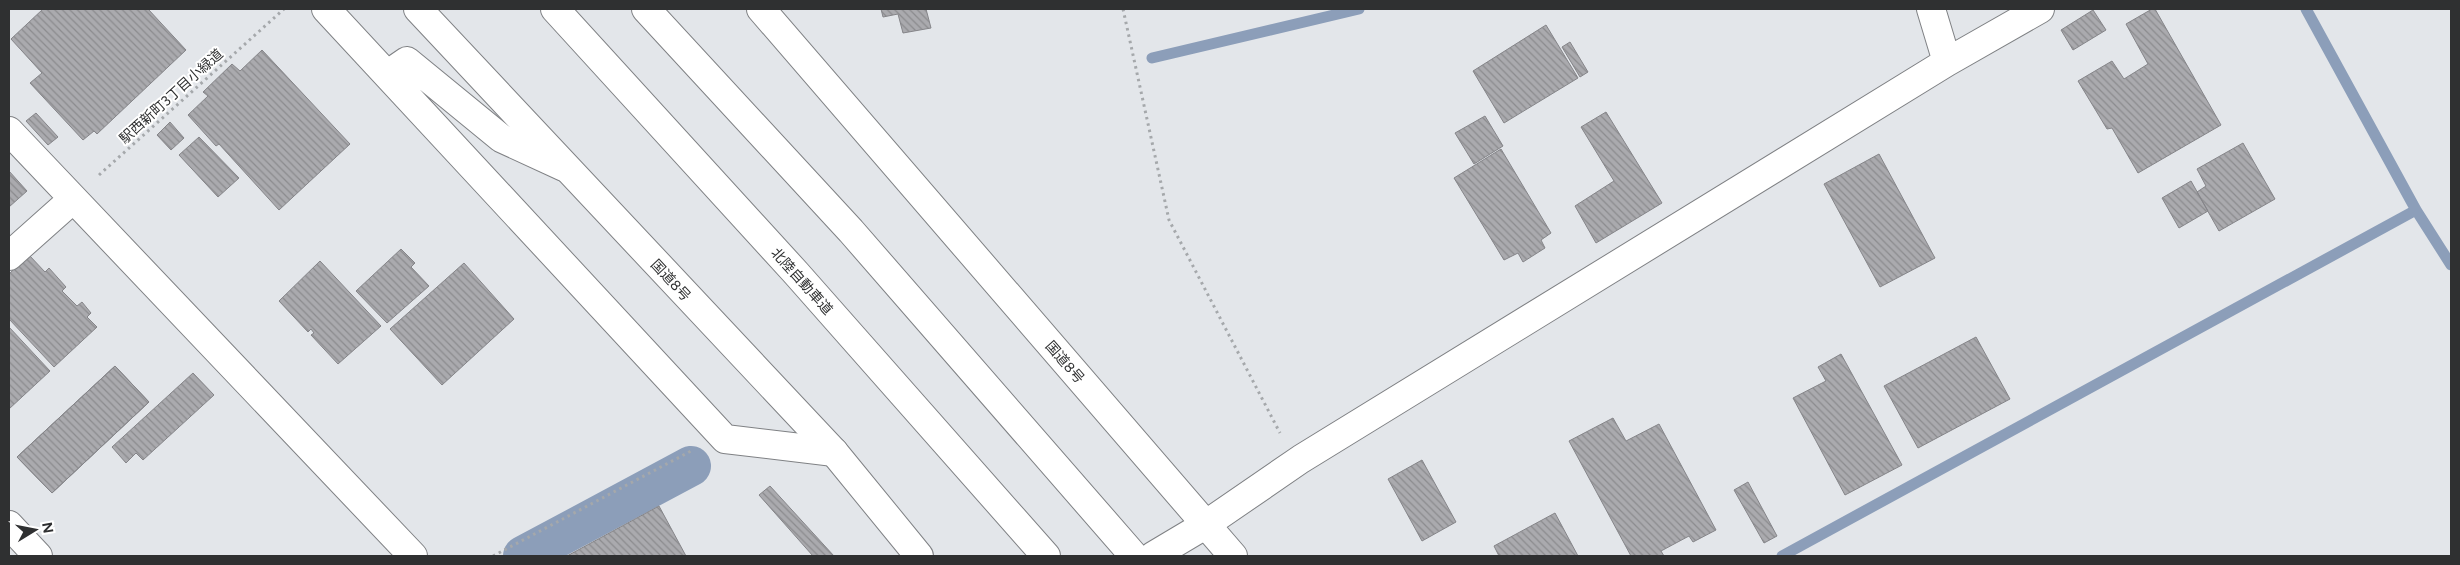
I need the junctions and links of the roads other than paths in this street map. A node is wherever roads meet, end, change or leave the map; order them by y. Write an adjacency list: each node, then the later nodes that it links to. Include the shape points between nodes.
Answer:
1 (326, 9): 9 (main road)
2 (418, 9): 11 (main road, 国道8号)
3 (555, 9): 20 (main road, 北陸自動車道, via 796,273)
4 (646, 9): 21 (main road, via 851,231)
5 (762, 9): 16 (main road, 国道8号)
6 (1931, 9): 8 (main road)
7 (2040, 9): 8 (main road)
8 (1948, 62): 16 (main road, via 1301,459)
9 (388, 74): 11 (main road, via 407,61 501,138); 14 (main road, via 725,439)
10 (9, 131): 12 (main road)
11 (564, 167): 14 (main road, 国道8号)
12 (73, 199): 13 (main road); 18 (main road)
13 (9, 256)
14 (834, 452): 19 (main road, 国道8号)
15 (9, 525): 17 (main road)
16 (1205, 525): 22 (main road); 23 (main road, 国道8号)
17 (38, 556)
18 (413, 556)
19 (919, 556)
20 (1046, 556)
21 (1134, 556)
22 (1153, 556)
23 (1233, 556)

